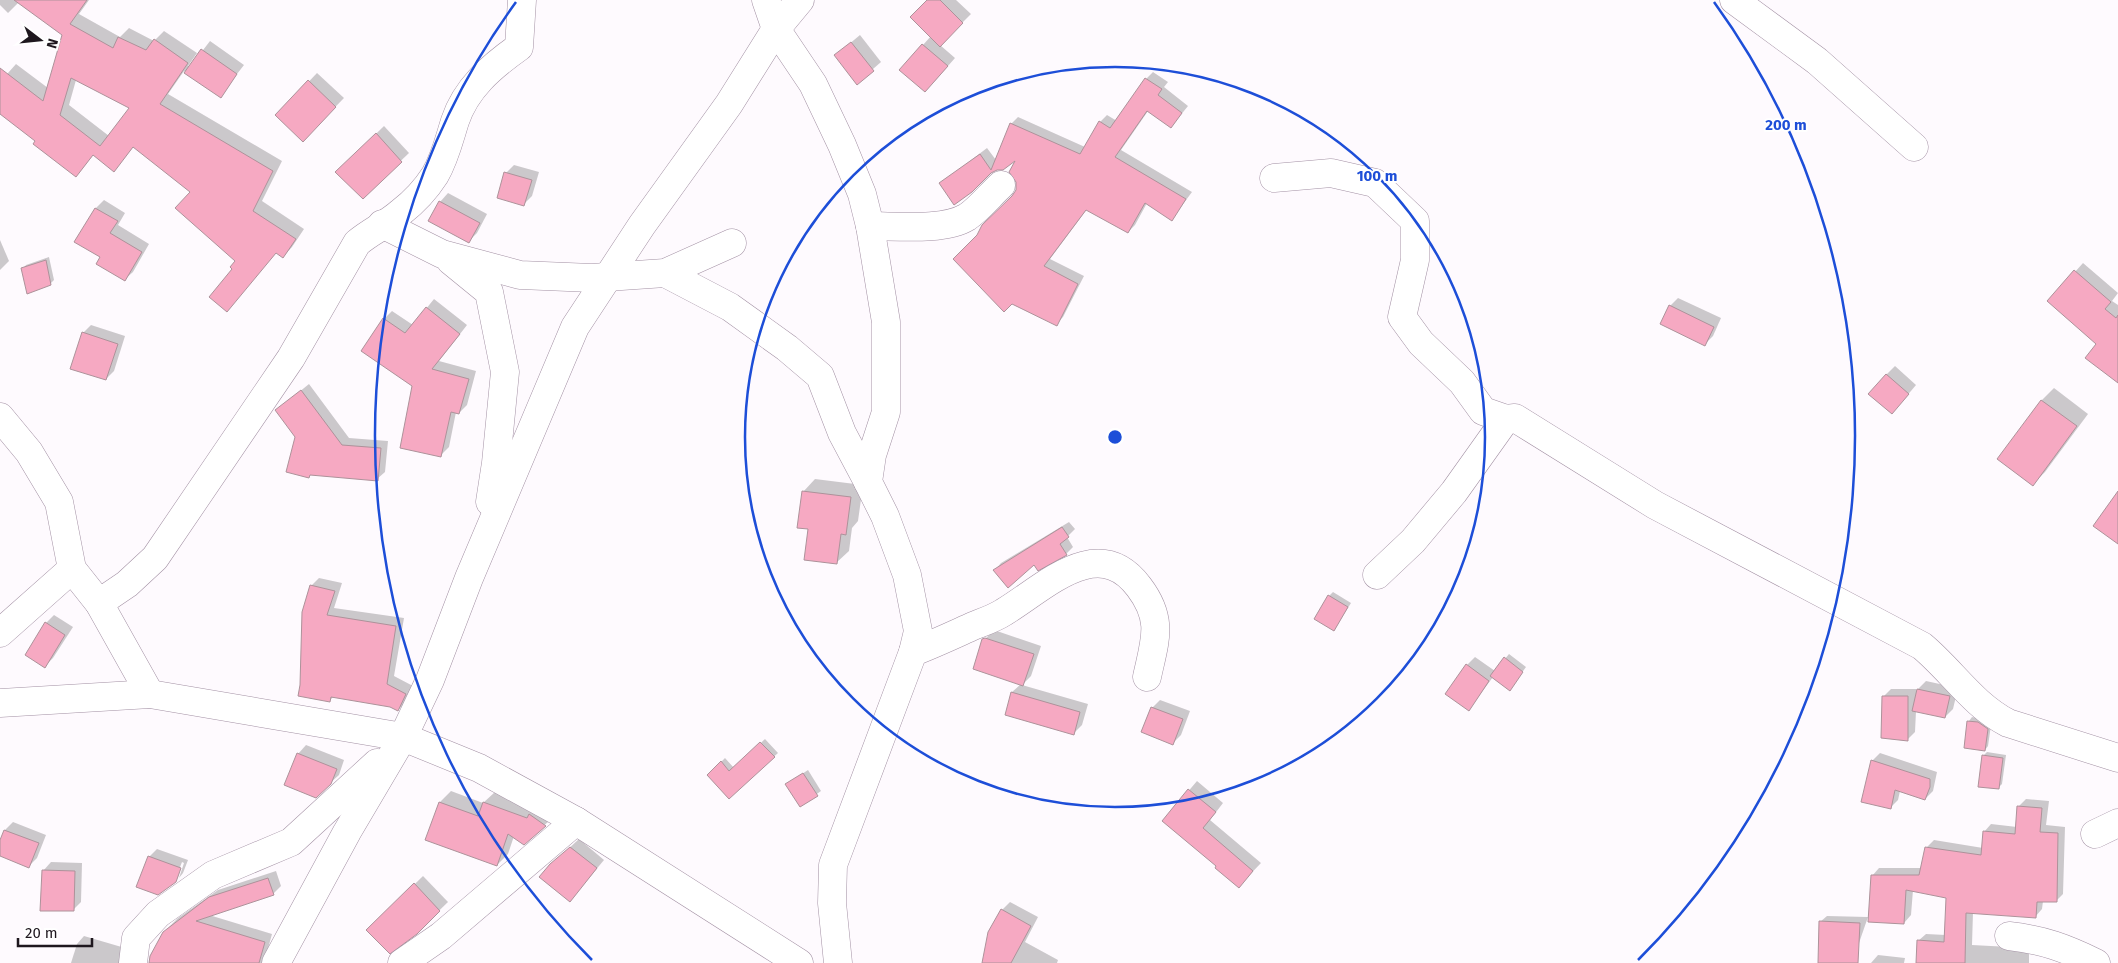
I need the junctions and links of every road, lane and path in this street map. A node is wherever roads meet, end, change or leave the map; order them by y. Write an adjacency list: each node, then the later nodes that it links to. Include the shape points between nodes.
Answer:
1 (522, 0): 9 (street, via 519,47 490,68 467,94 455,119 444,159 420,194 400,213)
2 (766, 0): 5 (street)
3 (800, 0): 5 (street)
4 (1734, 0): 6 (street, via 1817,61)
5 (776, 29): 10 (street, via 813,84 862,194); 14 (street, via 729,104)
6 (1914, 147)
7 (1274, 178): 16 (street, via 1331,173 1375,183 1415,221 1415,260 1402,317 1421,343 1462,382 1483,411)
8 (1001, 185): 10 (street, via 967,216 955,222)
9 (382, 224): 12 (street); 21 (street, via 357,243 292,358 154,558 127,584)
10 (870, 226): 17 (street, via 886,322 886,412 872,455)
11 (732, 242): 13 (street)
12 (442, 254): 14 (street, via 520,274); 18 (street, via 489,292 505,372)
13 (665, 273): 14 (street); 17 (street, via 730,307 820,376 842,433)
14 (608, 277): 18 (street, via 575,326)
15 (0, 417): 19 (street, via 29,452 59,502)
16 (1506, 419): 20 (street, via 1454,492 1413,541); 28 (street, via 1515,418 1655,505 1922,646 1991,715)
17 (868, 482): 23 (street, via 885,516 907,575 918,631)
18 (483, 546): 27 (street, via 430,680)
19 (72, 569): 21 (street); 22 (street)
20 (1377, 575)
21 (99, 603): 25 (street)
22 (0, 633)
23 (913, 652): 24 (street, via 1003,613 1050,580 1096,562 1120,569 1148,600 1156,622); 36 (street, via 833,865 832,903)
24 (1146, 677)
25 (150, 694): 26 (street); 27 (street)
26 (0, 703)
27 (403, 737): 29 (street, via 479,768); 32 (street, via 291,842 213,875 158,914 136,938); 33 (street)
28 (2118, 758)
29 (576, 822): 31 (street); 35 (street)
30 (2009, 936): 37 (street, via 2062,946)
31 (419, 955): 34 (street)
32 (132, 963)
33 (276, 963)
34 (402, 963)
35 (799, 963)
36 (838, 963)
37 (2096, 963)

